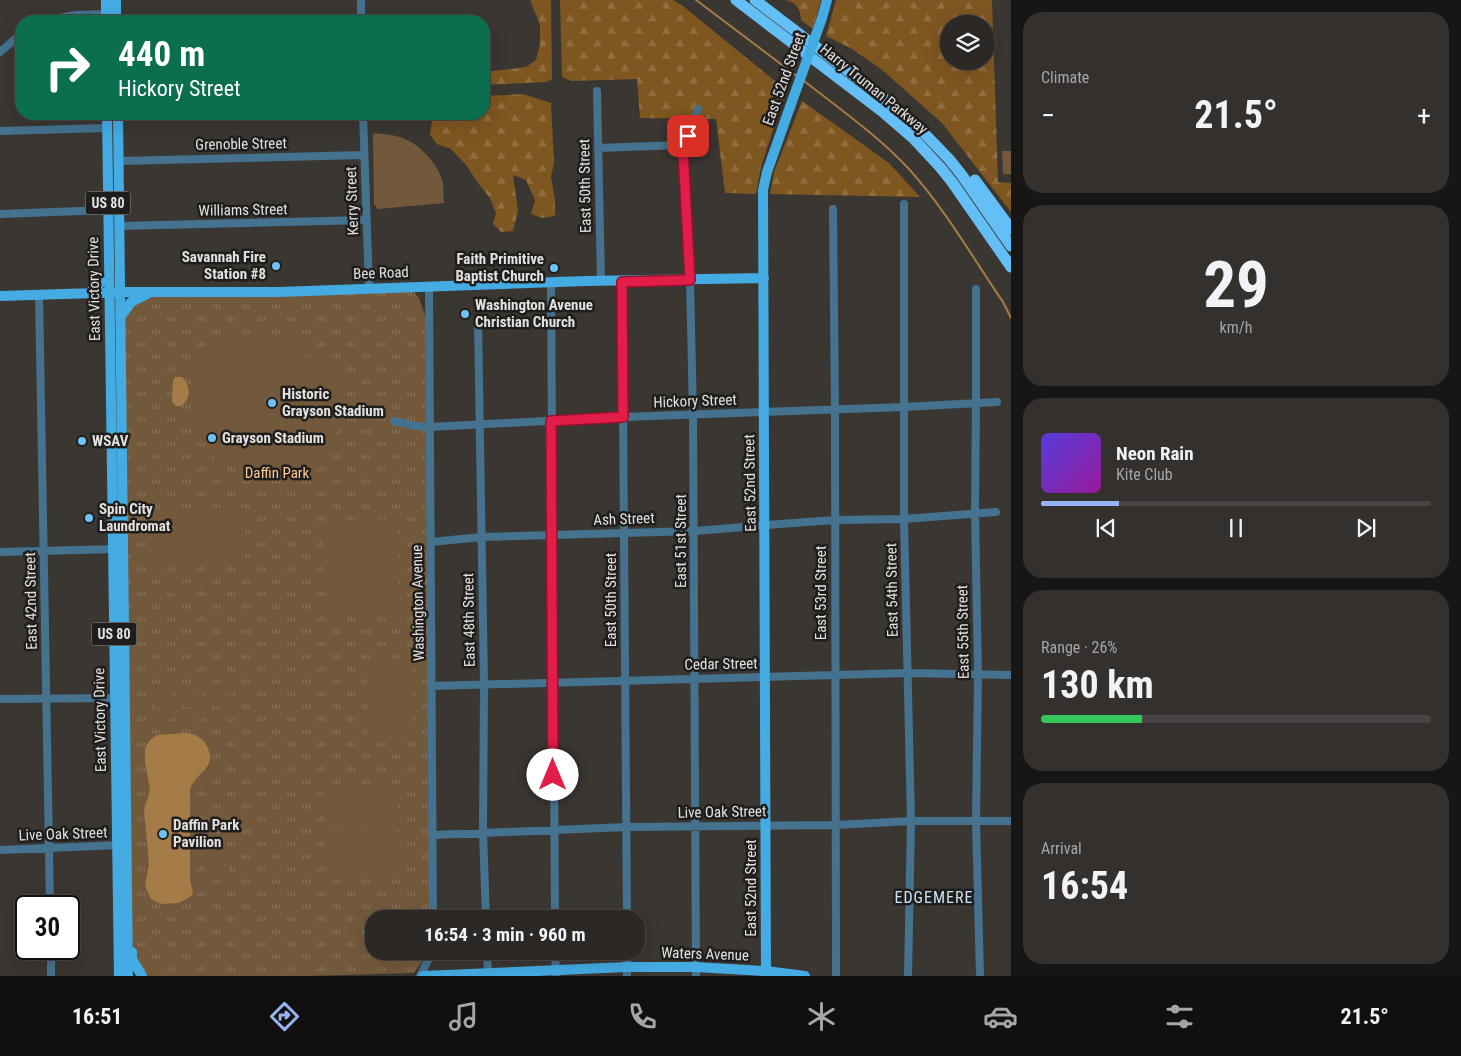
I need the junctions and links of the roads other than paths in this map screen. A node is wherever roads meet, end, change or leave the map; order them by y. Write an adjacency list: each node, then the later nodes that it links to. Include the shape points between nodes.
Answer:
1 (106, 0): 7 (main road)
2 (116, 0): 8 (main road)
3 (361, 0): 9 (street)
4 (736, 0): 30 (highway, Harry Truman Parkway, via 913,138 940,166)
5 (755, 0): 12 (highway, Harry Truman Parkway)
6 (827, 0): 36 (main road, East 52nd Street, bridge, via 767,172 763,190)
7 (106, 15)
8 (116, 15)
9 (361, 15)
10 (15, 38): 11 (street)
11 (1, 49)
12 (874, 90): 31 (highway, via 926,124 952,150); 32 (highway, Harry Truman Parkway, via 949,159)
13 (597, 91): 20 (street, East 50th Street)
14 (698, 109): 21 (street, East 51st Street)
15 (107, 120): 18 (main road, East Victory Drive / US 80)
16 (118, 120): 23 (main road, East Victory Drive / US 80)
17 (363, 120): 22 (street, Kerry Street)
18 (107, 128): 19 (street); 25 (main road, East Victory Drive / US 80)
19 (0, 131)
20 (598, 148): 21 (street, via 680,145); 38 (street, East 50th Street)
21 (683, 150): 37 (street, East 51st Street)
22 (364, 155): 23 (street, Grenoble Street); 28 (street, Kerry Street)
23 (118, 161): 29 (main road, East Victory Drive / US 80)
24 (904, 204): 53 (street, East 54th Street)
25 (108, 210): 27 (street); 35 (main road, East Victory Drive / US 80)
26 (833, 210): 54 (street, East 53rd Street)
27 (0, 214)
28 (367, 220): 29 (street, Williams Street); 42 (street, Kerry Street)
29 (119, 226): 44 (main road, East Victory Drive / US 80)
30 (983, 226): 33 (highway, Harry Truman Parkway); 34 (highway)
31 (1011, 229)
32 (1011, 246)
33 (1011, 267)
34 (1011, 274)
35 (109, 275): 44 (main road, East Victory Drive / US 80); 46 (main road)
36 (764, 278): 37 (main road, Bee Road); 55 (main road, East 52nd Street)
37 (690, 280): 40 (main road, Bee Road); 56 (street, East 51st Street)
38 (601, 281): 39 (main road, Bee Road); 40 (main road, Bee Road)
39 (551, 282): 41 (main road, Bee Road); 59 (street)
40 (622, 282): 57 (street, East 50th Street)
41 (429, 286): 42 (main road, Bee Road); 61 (street, Washington Avenue)
42 (369, 288): 45 (main road, Bee Road)
43 (976, 289): 51 (street, East 55th Street)
44 (115, 292): 45 (main road, Bee Road); 46 (main road, Bee Road); 49 (main road, East Victory Drive / US 80); 62 (main road, East Victory Drive / US 80)
45 (150, 292): 49 (main road, via 131,302)
46 (89, 293): 47 (main road, Bee Road)
47 (39, 294): 48 (main road, Bee Road); 75 (street, East 42nd Street)
48 (0, 296)
49 (120, 317): 62 (main road, East Victory Drive / US 80)
50 (478, 320): 60 (street, East 48th Street)
51 (976, 402): 52 (street, Hickory Street); 53 (street, Hickory Street); 63 (street, East 55th Street)
52 (998, 402)
53 (904, 407): 54 (street, Hickory Street); 65 (street, East 54th Street)
54 (836, 410): 55 (street, Hickory Street); 66 (street, East 53rd Street)
55 (764, 412): 56 (street, Hickory Street); 67 (main road, East 52nd Street)
56 (693, 415): 57 (street, Hickory Street); 68 (street, East 51st Street)
57 (623, 417): 59 (street, Hickory Street); 69 (street, East 50th Street)
58 (394, 420): 61 (street, Hickory Street)
59 (551, 421): 60 (street, Hickory Street); 70 (street)
60 (480, 424): 61 (street, Hickory Street); 71 (street, East 48th Street)
61 (430, 427): 72 (street, Washington Avenue)
62 (117, 434): 73 (main road, East Victory Drive / US 80); 74 (main road, East Victory Drive / US 80)
63 (975, 512): 64 (street, Ash Street); 65 (street, Ash Street); 78 (street, East 55th Street)
64 (996, 512)
65 (904, 519): 66 (street, Ash Street); 77 (street, East 54th Street)
66 (835, 520): 67 (street, Ash Street); 80 (street, East 53rd Street)
67 (766, 525): 68 (street, Ash Street); 81 (main road, East 52nd Street)
68 (694, 531): 69 (street, Ash Street); 82 (street, East 51st Street)
69 (625, 532): 70 (street, Ash Street); 83 (street, East 50th Street)
70 (552, 535): 71 (street, Ash Street); 84 (street)
71 (481, 537): 72 (street, Ash Street); 85 (street, East 48th Street)
72 (431, 542): 86 (street, Washington Avenue)
73 (124, 549): 74 (street); 90 (main road, East Victory Drive / US 80)
74 (112, 550): 75 (street); 88 (main road, East Victory Drive / US 80)
75 (44, 551): 76 (street); 87 (street, East 42nd Street)
76 (0, 552)
77 (908, 673): 78 (street, Cedar Street); 80 (street, Cedar Street); 92 (street, East 54th Street)
78 (978, 675): 79 (street, Cedar Street); 93 (street, East 55th Street)
79 (1011, 675)
80 (835, 676): 81 (street, Cedar Street); 95 (street, East 53rd Street)
81 (765, 677): 82 (street, Cedar Street); 94 (main road, East 52nd Street)
82 (695, 679): 83 (street, Cedar Street); 96 (street, East 51st Street)
83 (625, 680): 84 (street, Cedar Street); 97 (street, East 50th Street)
84 (553, 682): 85 (street, Cedar Street); 98 (street)
85 (484, 684): 86 (street, Cedar Street); 99 (street, East 48th Street)
86 (432, 686): 100 (street, Washington Avenue)
87 (46, 698): 88 (street); 89 (street); 102 (street, East 42nd Street)
88 (115, 698): 90 (main road, via 120,701); 101 (main road, East Victory Drive / US 80)
89 (0, 700)
90 (125, 714): 101 (main road, East Victory Drive / US 80)
91 (1011, 821): 93 (street, Live Oak Street)
92 (911, 822): 93 (street, Live Oak Street); 95 (street, Live Oak Street); 126 (street, East 54th Street)
93 (976, 822): 127 (street, East 55th Street)
94 (765, 824): 95 (street, Live Oak Street); 96 (street, Live Oak Street); 118 (main road, East 52nd Street)
95 (836, 825): 125 (street, East 53rd Street)
96 (696, 826): 97 (street, Live Oak Street); 114 (street, East 51st Street)
97 (626, 827): 98 (street, Live Oak Street); 108 (street, East 50th Street)
98 (554, 831): 99 (street, Live Oak Street); 107 (street)
99 (483, 832): 100 (street, Live Oak Street); 106 (street, East 48th Street)
100 (434, 835): 105 (street, Washington Avenue)
101 (122, 845): 102 (street, Live Oak Street); 109 (main road, East Victory Drive / US 80); 120 (main road, East Victory Drive / US 80)
102 (49, 849): 103 (street, Live Oak Street); 104 (street, East 42nd Street)
103 (0, 850)
104 (50, 895)
105 (433, 910)
106 (486, 910)
107 (555, 910)
108 (626, 910)
109 (127, 915): 121 (main road, East Victory Drive / US 80); 122 (main road, via 132,959)
110 (51, 960): 119 (street)
111 (428, 960): 123 (street)
112 (487, 960): 117 (street)
113 (556, 960): 116 (street)
114 (696, 971): 115 (main road, Waters Avenue); 118 (main road, Waters Avenue)
115 (627, 972): 116 (main road, Waters Avenue)
116 (556, 973): 117 (main road, Waters Avenue)
117 (488, 974): 123 (main road, Waters Avenue)
118 (766, 974): 124 (main road, Waters Avenue)
119 (51, 976)
120 (119, 976)
121 (128, 976)
122 (142, 976)
123 (422, 976)
124 (805, 976)
125 (836, 976)
126 (908, 976)
127 (980, 976)

